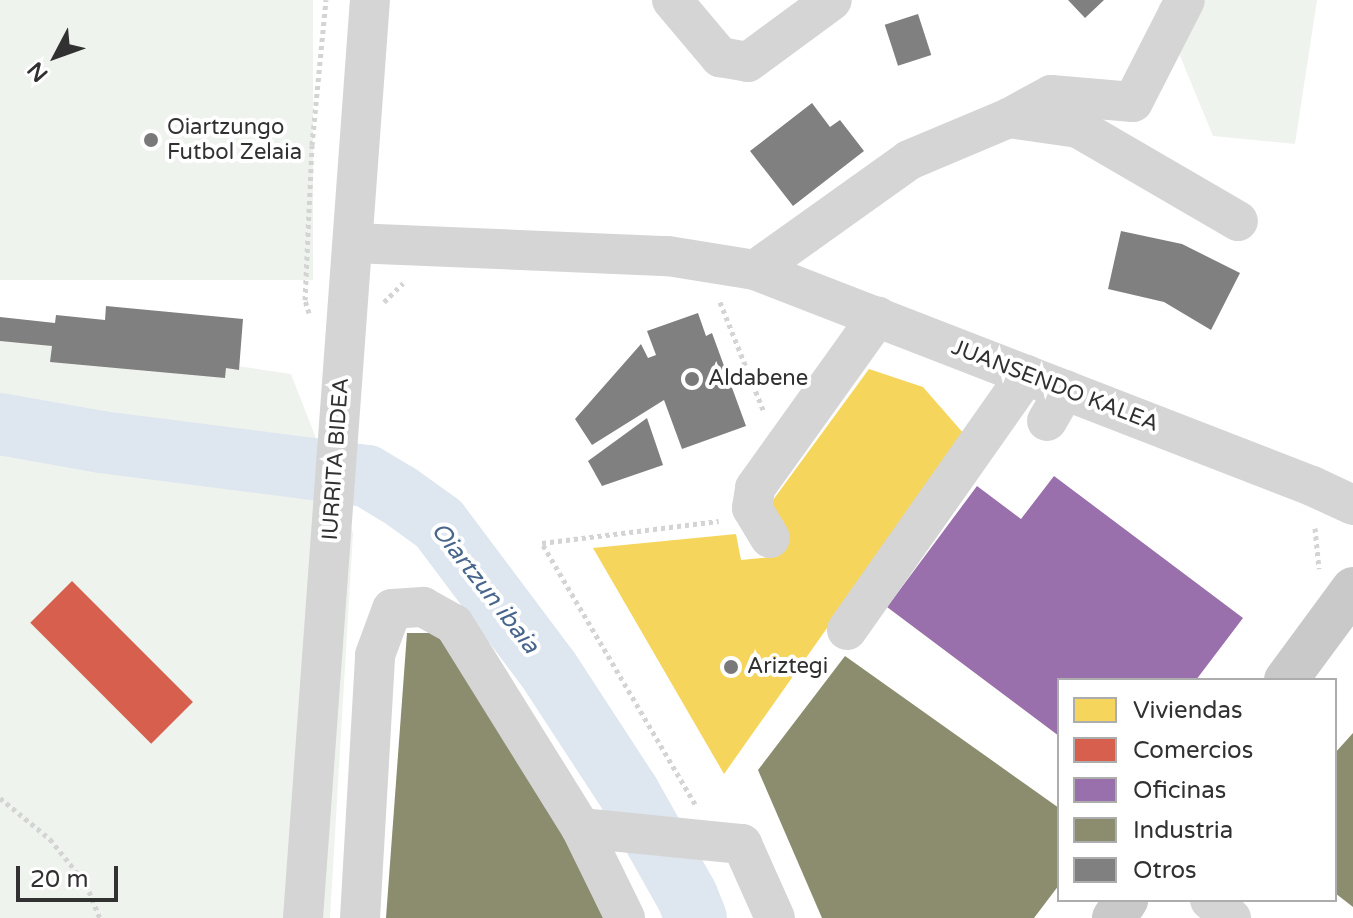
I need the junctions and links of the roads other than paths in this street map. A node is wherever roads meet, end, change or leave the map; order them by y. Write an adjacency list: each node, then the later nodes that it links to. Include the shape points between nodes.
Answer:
1 (370, 0): 7 (street, IURRITA BIDEA)
2 (672, 0): 3 (street, via 720,57 748,62)
3 (832, 0)
4 (1185, 0): 5 (street, via 1133,102 1051,95)
5 (1009, 118): 6 (street, via 1078,128); 8 (street, via 909,160)
6 (1238, 221)
7 (353, 243): 8 (street, JUANSENDO KALEA, via 668,256); 15 (street, IURRITA BIDEA)
8 (736, 267): 9 (street, JUANSENDO KALEA)
9 (878, 316): 10 (street, JUANSENDO KALEA); 12 (street, via 755,488 752,508)
10 (1026, 375): 11 (street, JUANSENDO KALEA, via 1056,405); 14 (street)
11 (1353, 505)
12 (770, 538)
13 (1353, 589): 17 (main road)
14 (847, 630)
15 (322, 647): 16 (street); 20 (street, IURRITA BIDEA)
16 (375, 655): 18 (street, via 392,609 423,607 454,624); 21 (street)
17 (1287, 678)
18 (595, 829): 22 (street); 23 (street, via 742,844)
19 (1212, 902): 24 (street)
20 (303, 918)
21 (360, 918)
22 (625, 918)
23 (775, 918)
24 (1231, 918)

